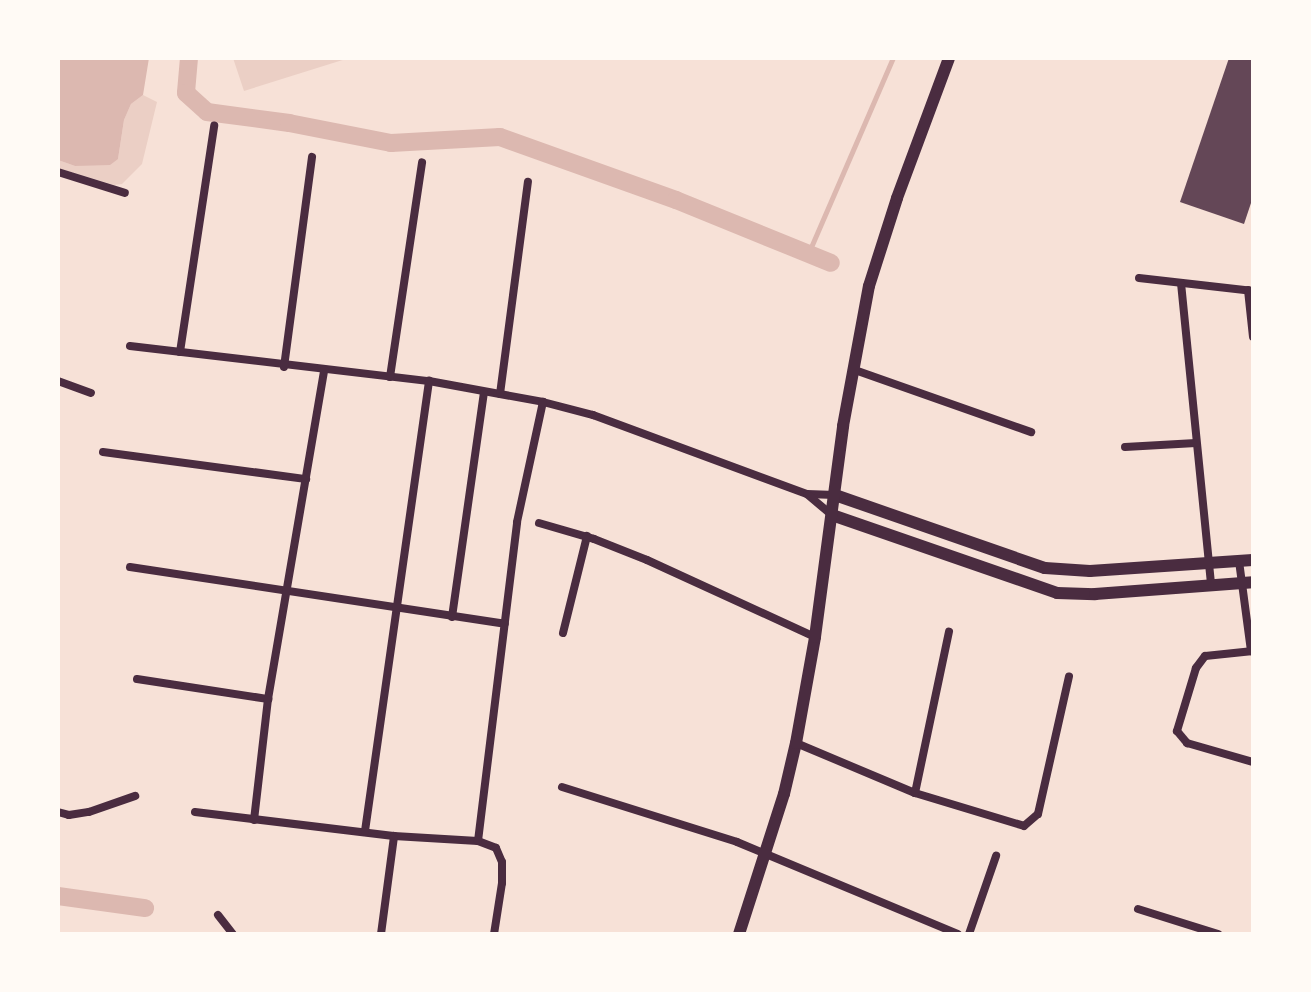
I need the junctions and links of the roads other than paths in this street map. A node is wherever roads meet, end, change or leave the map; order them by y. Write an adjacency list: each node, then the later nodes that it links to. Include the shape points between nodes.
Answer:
1 (949, 58): 15 (main road, via 884,234)
2 (214, 126): 13 (street)
3 (312, 157): 14 (street)
4 (422, 162): 17 (street)
5 (58, 172): 7 (street)
6 (528, 182): 22 (street)
7 (125, 193)
8 (1139, 278): 9 (street)
9 (1181, 283): 10 (street); 25 (street)
10 (1250, 291): 11 (street)
11 (1253, 337)
12 (130, 346): 13 (street)
13 (180, 352): 14 (street)
14 (284, 367): 16 (street)
15 (852, 369): 24 (street); 30 (main road)
16 (324, 370): 17 (street); 28 (street)
17 (390, 377): 19 (street)
18 (58, 381): 20 (street)
19 (429, 381): 21 (street); 41 (street)
20 (91, 393)
21 (484, 393): 22 (street); 42 (street)
22 (500, 394): 23 (street)
23 (543, 402): 29 (street, via 593,415); 43 (street, via 517,522)
24 (1031, 432)
25 (1196, 443): 26 (street); 36 (street)
26 (1125, 447)
27 (103, 452): 28 (street)
28 (306, 479): 40 (street)
29 (807, 494): 30 (street); 31 (street)
30 (835, 495): 31 (main road); 36 (main road, via 1045,568 1090,571)
31 (832, 515): 39 (main road, via 1057,593); 46 (main road)
32 (539, 523): 33 (street)
33 (587, 536): 45 (street); 46 (street)
34 (1253, 560): 35 (main road)
35 (1239, 561): 36 (main road); 38 (street)
36 (1208, 563): 39 (street)
37 (130, 567): 40 (street)
38 (1248, 583): 39 (main road); 47 (street)
39 (1211, 586)
40 (286, 592): 41 (street); 50 (street)
41 (397, 607): 42 (street); 59 (street)
42 (452, 617): 43 (street)
43 (505, 624): 61 (street)
44 (949, 632): 54 (street)
45 (563, 633)
46 (815, 637): 51 (main road)
47 (1252, 651): 52 (street, via 1201,660 1177,731 1187,743)
48 (1069, 676): 54 (street, via 1038,814 1030,824)
49 (137, 679): 50 (street)
50 (268, 699): 58 (street)
51 (796, 743): 54 (street); 62 (main road)
52 (1253, 762)
53 (562, 787): 62 (street, via 718,836)
54 (915, 793)
55 (135, 796): 56 (street, via 89,812)
56 (58, 812)
57 (195, 812): 58 (street)
58 (254, 820): 59 (street)
59 (365, 831): 60 (street)
60 (394, 836): 61 (street); 67 (street)
61 (478, 841): 68 (street, via 496,848 502,862)
62 (764, 856): 69 (main road); 70 (street)
63 (996, 856): 71 (street)
64 (1138, 909): 72 (street)
65 (218, 915): 66 (street)
66 (233, 934)
67 (381, 934)
68 (494, 934)
69 (739, 934)
70 (958, 934)
71 (969, 934)
72 (1218, 934)

